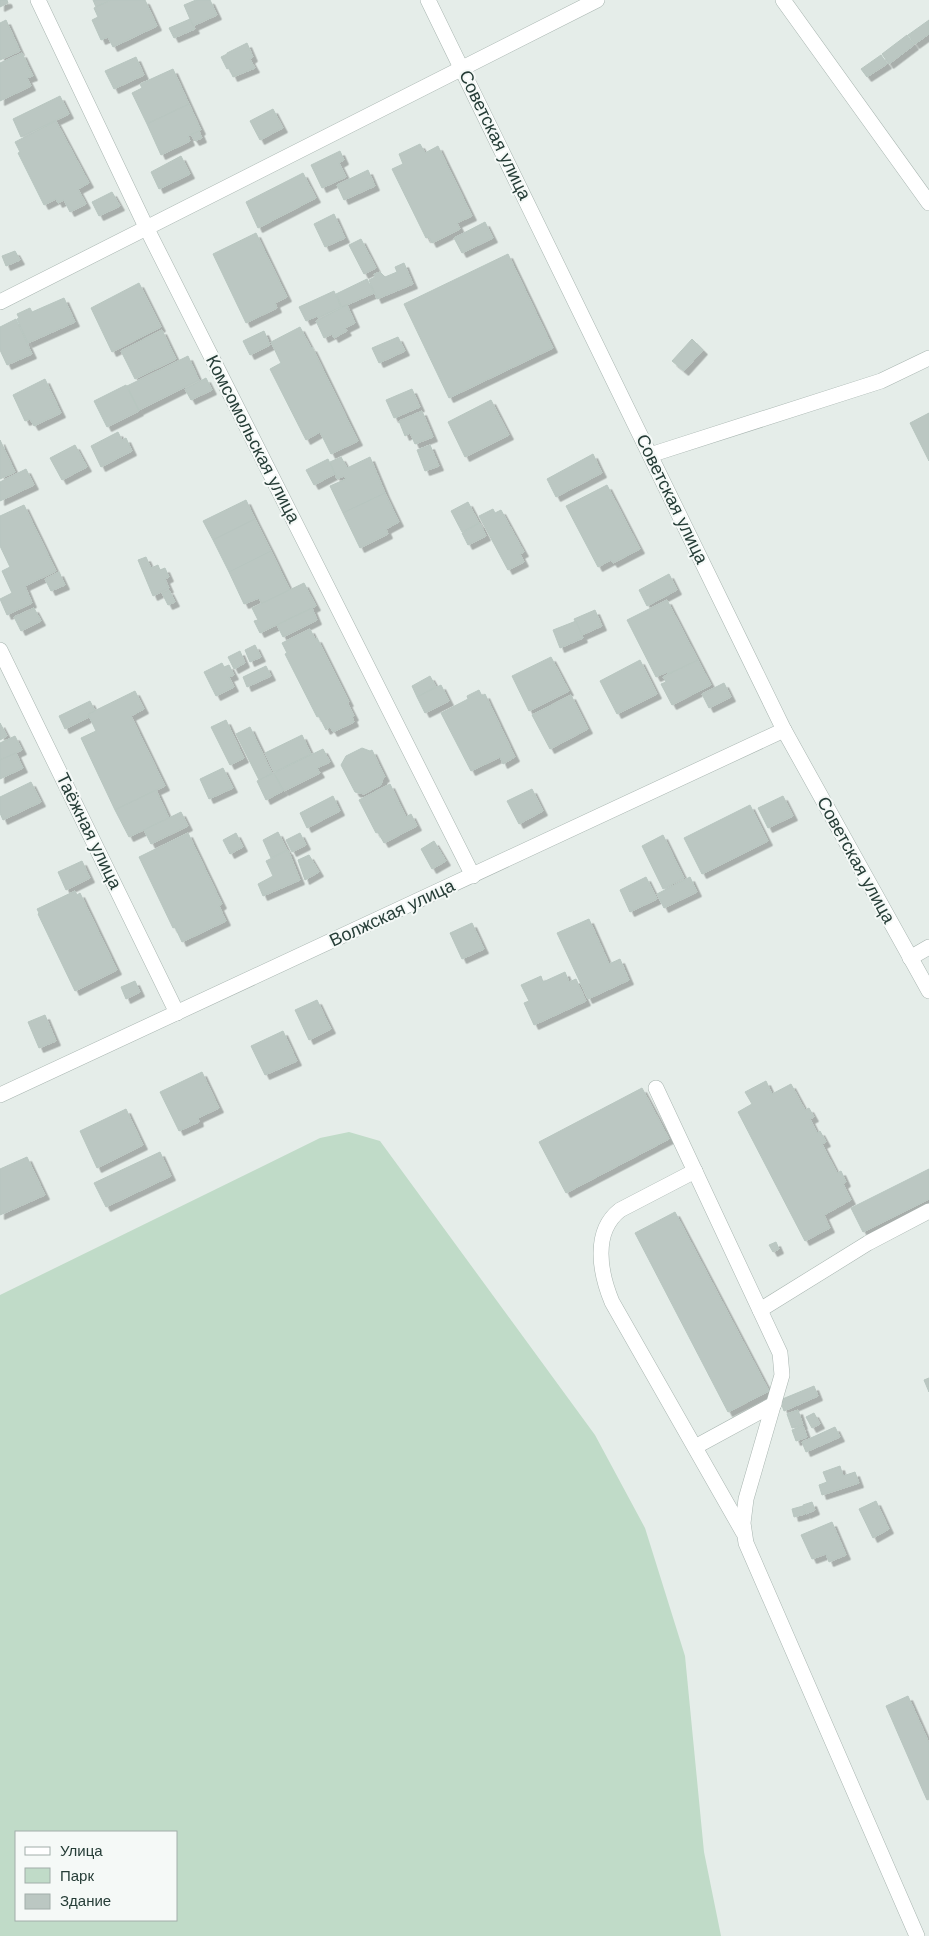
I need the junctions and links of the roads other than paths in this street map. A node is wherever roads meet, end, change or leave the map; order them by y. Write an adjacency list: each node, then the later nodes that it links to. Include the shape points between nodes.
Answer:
1 (38, 0): 7 (street, Комсомольская улица)
2 (428, 0): 5 (street, Советская улица)
3 (597, 0): 5 (street)
4 (782, 0): 6 (street)
5 (462, 69): 7 (street); 10 (street, Советская улица)
6 (929, 203)
7 (147, 229): 8 (street); 13 (street, Комсомольская улица)
8 (0, 302)
9 (929, 358): 10 (street, via 881,381)
10 (650, 455): 12 (street, Советская улица)
11 (0, 650): 17 (street, Таёжная улица)
12 (784, 730): 13 (street, Волжская улица); 15 (street, Советская улица)
13 (473, 876): 17 (street, Волжская улица)
14 (929, 947): 15 (street)
15 (910, 958): 16 (street, Советская улица)
16 (929, 991)
17 (177, 1013): 19 (street, Волжская улица)
18 (656, 1088): 20 (street)
19 (0, 1095)
20 (695, 1171): 22 (street); 24 (street, via 612,1216 603,1236 601,1257 603,1278 612,1302)
21 (929, 1212): 22 (street, via 868,1243)
22 (760, 1310): 23 (street, via 782,1363)
23 (774, 1404): 24 (street); 25 (street, via 746,1499)
24 (695, 1446): 25 (street)
25 (744, 1533): 26 (street, via 748,1550)
26 (917, 1936)

